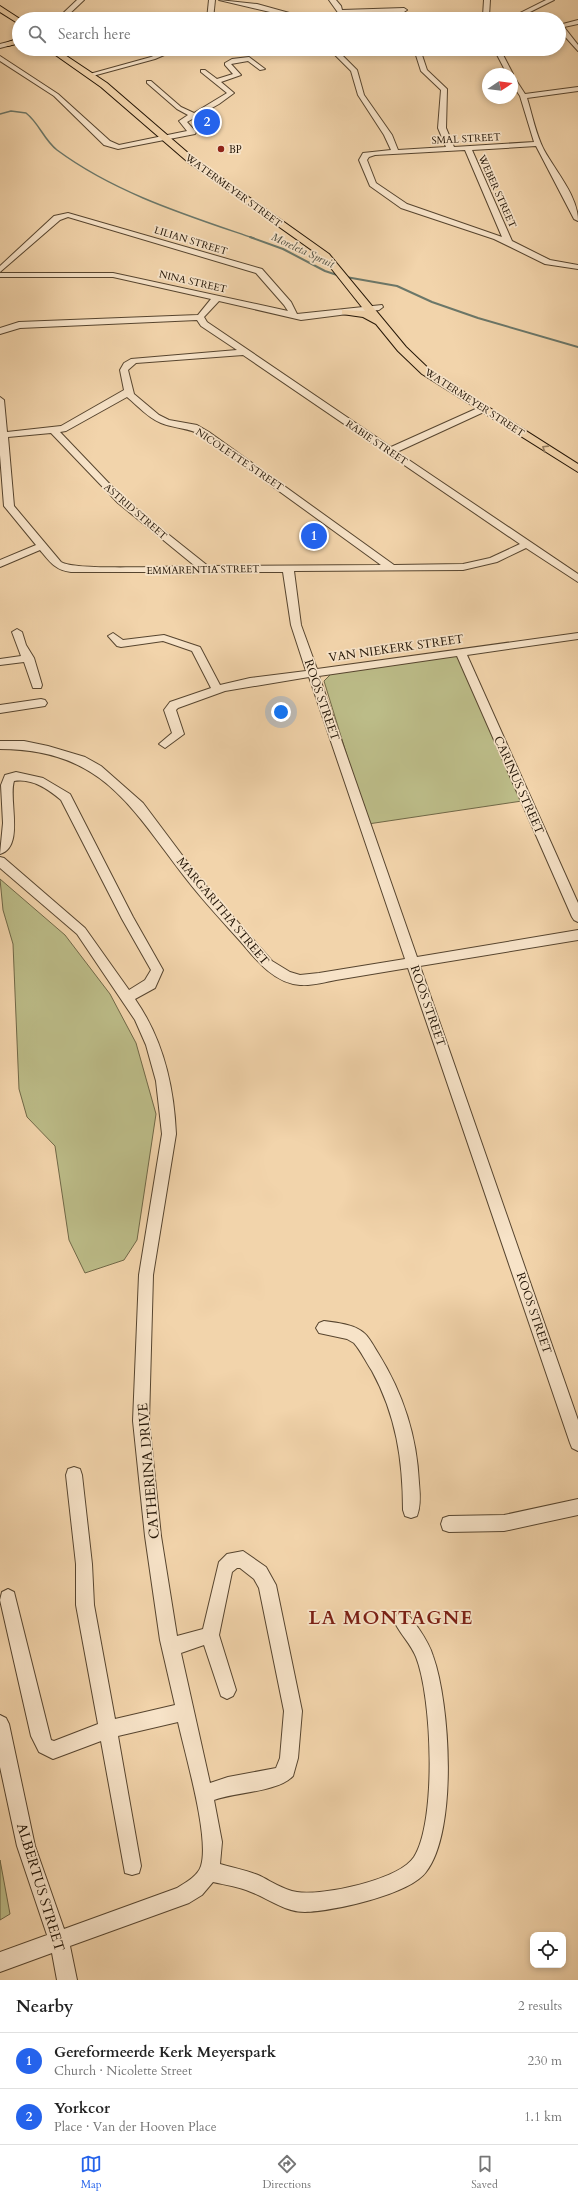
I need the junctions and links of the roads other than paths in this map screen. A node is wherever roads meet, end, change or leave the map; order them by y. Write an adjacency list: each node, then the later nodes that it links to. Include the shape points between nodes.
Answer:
1 (77, 0): 10 (street)
2 (81, 0): 10 (street)
3 (222, 0): 8 (street); 11 (street)
4 (232, 0): 11 (street)
5 (332, 0): 15 (street, via 338,5)
6 (487, 0): 17 (street)
7 (551, 0): 18 (street)
8 (212, 2): 13 (street)
9 (0, 8): 20 (main road)
10 (72, 8): 12 (street)
11 (274, 9): 14 (street)
12 (68, 12)
13 (211, 12)
14 (284, 12)
15 (339, 12): 16 (street, via 404,7)
16 (405, 12)
17 (486, 12)
18 (526, 12)
19 (0, 16): 22 (main road)
20 (12, 17)
21 (578, 22): 23 (street)
22 (12, 24)
23 (566, 24)
24 (566, 34): 25 (street)
25 (578, 49)
26 (63, 56): 36 (main road, WATERMEYER STREET)
27 (70, 56): 36 (main road, WATERMEYER STREET)
28 (158, 56): 36 (street)
29 (339, 56): 47 (street, via 354,70 361,95 388,135)
30 (419, 56): 46 (street, via 424,71 444,89 442,128)
31 (501, 56): 33 (street)
32 (0, 58): 43 (street, via 56,95 109,145 124,146)
33 (507, 68)
34 (262, 69): 37 (street, via 248,59 232,61 227,64 238,75)
35 (203, 71): 37 (street)
36 (93, 74): 43 (main road, WATERMEYER STREET)
37 (216, 81): 42 (street, via 230,93 218,103)
38 (150, 82): 42 (street, via 179,108)
39 (518, 88): 41 (street)
40 (578, 89): 41 (street)
41 (523, 96): 44 (street)
42 (193, 115): 43 (street, via 182,122 192,132)
43 (169, 137): 56 (main road, WATERMEYER STREET, via 192,161 313,246 338,270); 57 (main road, WATERMEYER STREET, via 324,246 363,288)
44 (539, 144): 45 (street, SMAL STREET); 49 (street)
45 (468, 148): 46 (street, SMAL STREET); 51 (street, WEBER STREET)
46 (451, 149): 47 (street, SMAL STREET)
47 (395, 152): 51 (street, SMAL STREET, via 371,154 363,158 368,175 375,186 407,207)
48 (578, 198): 49 (street)
49 (568, 200): 50 (street)
50 (578, 220)
51 (509, 242): 52 (street, via 548,262)
52 (578, 267)
53 (0, 270): 59 (street, LILIAN STREET, via 61,216 68,215 258,271 288,304)
54 (0, 275): 55 (street, NINA STREET, via 111,274)
55 (217, 298): 59 (street, NINA STREET); 60 (street)
56 (362, 300): 57 (main road, WATERMEYER STREET); 58 (main road)
57 (374, 308): 58 (street, NINA STREET); 61 (main road, WATERMEYER STREET); 70 (main road, WATERMEYER STREET, via 436,369)
58 (345, 312): 59 (street, NINA STREET, via 310,317); 61 (main road, via 366,314)
59 (294, 316)
60 (200, 317): 62 (street, via 19,325); 63 (street, RABIE STREET, via 204,324)
61 (380, 323): 66 (main road, WATERMEYER STREET, via 426,372)
62 (0, 331)
63 (245, 352): 64 (street, via 134,361 124,370); 69 (street, RABIE STREET)
64 (128, 392): 67 (street, via 72,426); 75 (street, NICOLETTE STREET, via 159,419 194,427 206,434)
65 (0, 400): 68 (street, EMMARENTIA STREET)
66 (483, 409): 69 (street); 71 (main road, WATERMEYER STREET, one-way to 66)
67 (54, 431): 68 (street); 77 (street, ASTRID STREET, via 122,501)
68 (3, 435): 73 (street, EMMARENTIA STREET, via 10,506)
69 (390, 451): 72 (street, RABIE STREET)
70 (578, 458)
71 (578, 469)
72 (528, 544): 75 (street, EMMARENTIA STREET, via 474,566); 78 (street, RABIE STREET)
73 (42, 546): 74 (street); 77 (street, EMMARENTIA STREET, via 63,568)
74 (0, 564)
75 (390, 567): 76 (street, EMMARENTIA STREET)
76 (288, 568): 77 (street, EMMARENTIA STREET); 85 (street, ROOS STREET, via 296,624)
77 (205, 569)
78 (578, 579)
79 (17, 632): 83 (street, via 18,642)
80 (113, 636): 87 (street, via 121,644 158,638 192,647 199,652 210,681)
81 (578, 636): 82 (street, VAN NIEKERK STREET)
82 (460, 652): 85 (street, VAN NIEKERK STREET); 94 (street, CARINUS STREET)
83 (28, 658): 84 (street); 86 (street, via 35,671)
84 (0, 662)
85 (313, 673): 87 (street, VAN NIEKERK STREET, via 250,682); 96 (street, ROOS STREET)
86 (37, 685)
87 (217, 690): 90 (street, VAN NIEKERK STREET, via 171,707 178,734)
88 (40, 703): 89 (street)
89 (0, 709)
90 (165, 744)
91 (0, 745): 96 (street, MARGARITHA STREET, via 24,745 55,752 83,761 104,774 139,806 212,901 267,964 280,974 310,980)
92 (0, 850): 97 (street, via 7,838 3,788 9,778 29,777 56,789 66,797 157,970 150,984)
93 (0, 861): 97 (street, CATHERINA DRIVE, via 76,927)
94 (578, 917)
95 (578, 935): 96 (street, MARGARITHA STREET)
96 (413, 962): 99 (street, ROOS STREET)
97 (127, 997): 107 (street, CATHERINA DRIVE, via 149,1034 160,1070 168,1112 168,1146 146,1275 141,1405 146,1473)
98 (324, 1328): 102 (street, via 351,1333 360,1339 385,1380 408,1446 412,1476)
99 (578, 1443)
100 (74, 1475): 111 (street, via 84,1564 85,1605)
101 (578, 1507): 103 (street, via 504,1523)
102 (411, 1510)
103 (449, 1524)
104 (8, 1598): 111 (street, via 40,1736 45,1746 53,1750)
105 (403, 1620): 114 (street, via 424,1657 435,1706 440,1786 432,1835 420,1866 407,1876 386,1885 347,1896 302,1902 282,1898 251,1883)
106 (210, 1635): 107 (street); 108 (street); 112 (street, via 225,1568 233,1560 242,1559 260,1573 267,1585 293,1711 287,1770 281,1776 228,1786)
107 (171, 1647): 109 (street, CATHERINA DRIVE)
108 (227, 1690)
109 (186, 1711): 111 (street); 112 (street, CATHERINA DRIVE)
110 (0, 1724): 115 (street, ALBERTUS STREET, via 26,1846)
111 (107, 1730): 113 (street)
112 (205, 1794): 114 (street, CATHERINA DRIVE, via 213,1842)
113 (132, 1866)
114 (210, 1871): 115 (street, via 195,1888 182,1896)
115 (59, 1941): 116 (street); 117 (street, ALBERTUS STREET)
116 (0, 1962)
117 (67, 1980)

